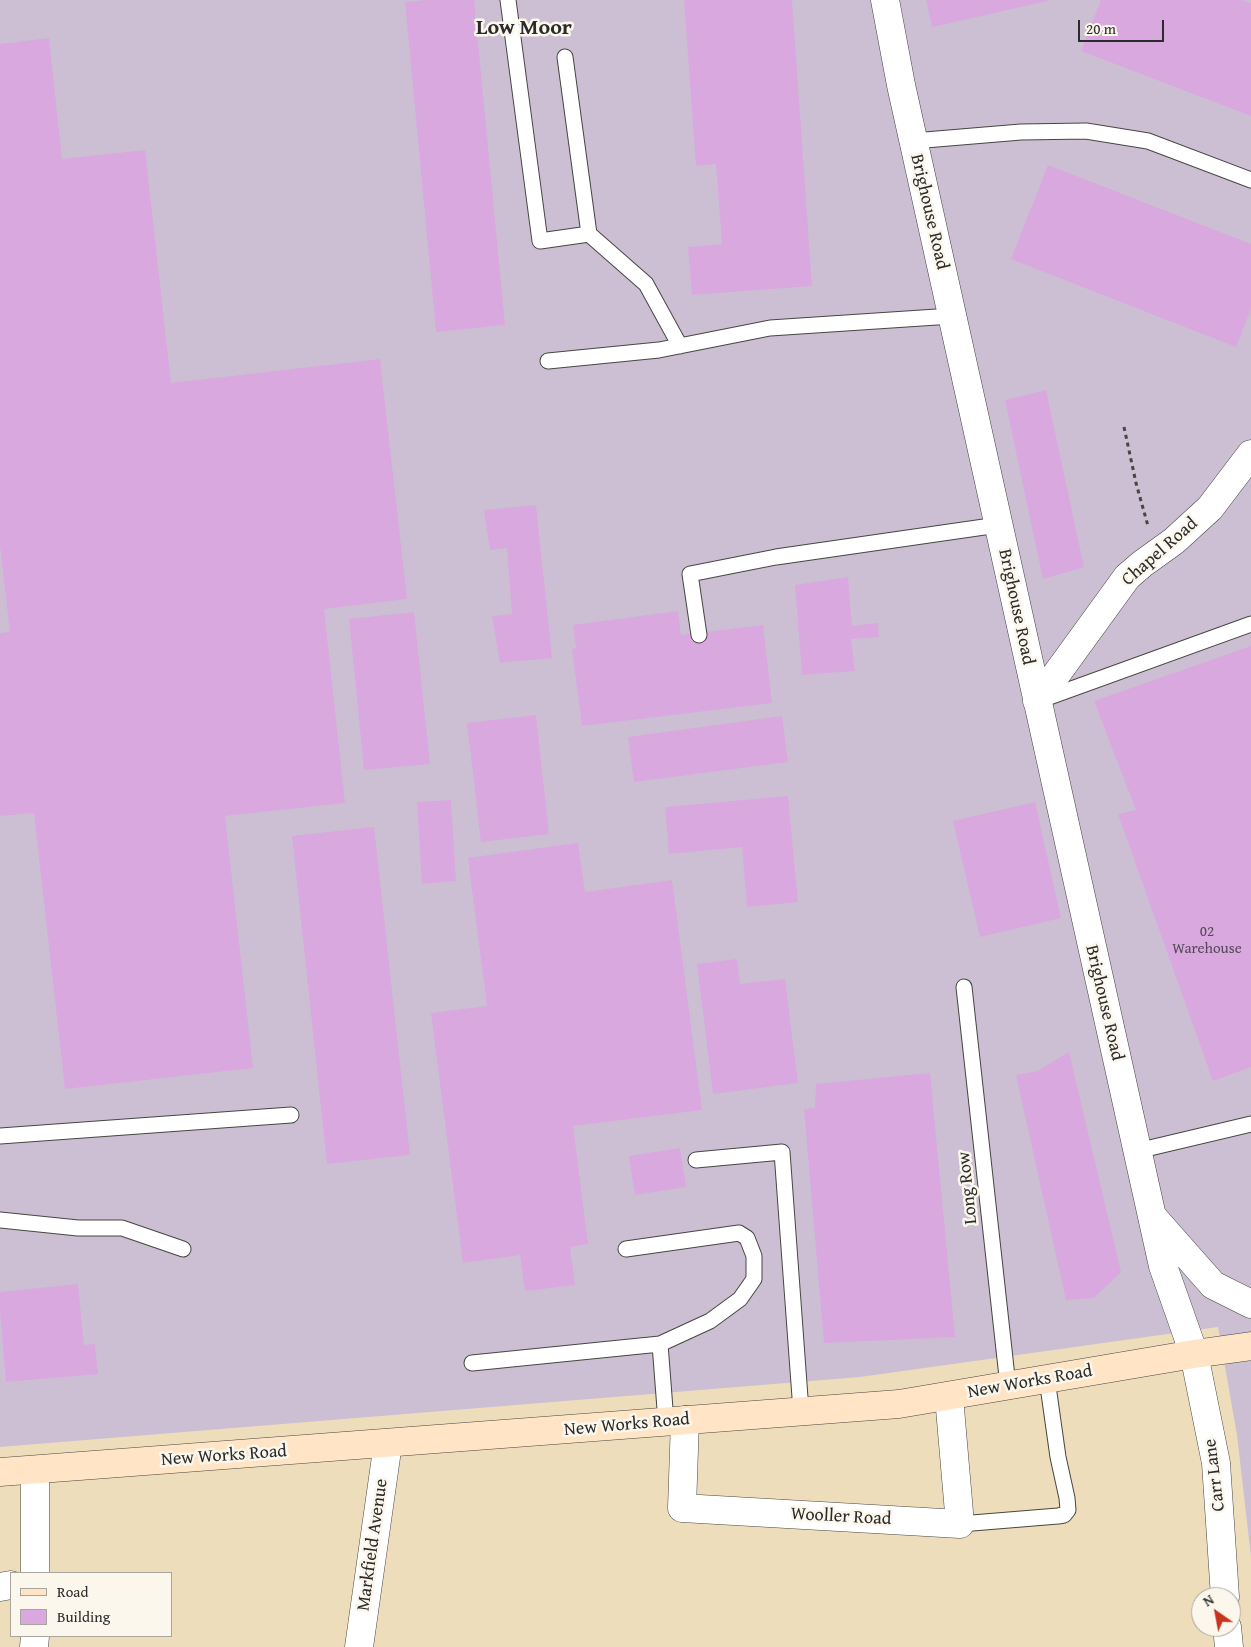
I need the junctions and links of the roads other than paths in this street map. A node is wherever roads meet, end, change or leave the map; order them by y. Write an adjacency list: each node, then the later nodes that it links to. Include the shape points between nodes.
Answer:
1 (508, 0): 6 (lane, via 540,241)
2 (885, 0): 4 (street, Brighouse Road)
3 (565, 57): 6 (lane)
4 (913, 141): 5 (lane, via 1020,132 1086,131 1148,141); 7 (street, Brighouse Road)
5 (1251, 180)
6 (589, 234): 8 (lane, via 646,284)
7 (952, 316): 8 (lane, via 770,328); 11 (street, Brighouse Road)
8 (680, 346): 9 (lane)
9 (548, 361)
10 (1251, 454): 14 (street, Chapel Road, via 1210,508 1127,577)
11 (998, 525): 13 (lane, via 776,557 690,574); 14 (street, Brighouse Road)
12 (1251, 624): 14 (lane)
13 (699, 636)
14 (1037, 701): 19 (street, Brighouse Road)
15 (964, 987): 31 (lane, Long Row)
16 (291, 1115): 18 (lane)
17 (1251, 1124): 19 (lane)
18 (0, 1136)
19 (1137, 1151): 21 (street, Brighouse Road)
20 (696, 1160): 33 (lane, via 782,1152)
21 (1151, 1214): 25 (street, Brighouse Road, via 1213,1285); 28 (street, Brighouse Road, via 1162,1266)
22 (0, 1220): 23 (lane, via 78,1228 122,1228)
23 (183, 1249)
24 (626, 1249): 26 (lane, via 739,1233 747,1238 754,1256 754,1279 740,1299 710,1321)
25 (1251, 1304)
26 (660, 1344): 29 (lane); 34 (lane)
27 (1251, 1346): 28 (street, New Works Road)
28 (1194, 1354): 30 (street, New Works Road); 40 (street, Carr Lane, via 1216,1464)
29 (472, 1363)
30 (1047, 1379): 31 (street, New Works Road); 38 (lane, via 1068,1510 1058,1516)
31 (1008, 1386): 32 (street, New Works Road)
32 (949, 1397): 33 (street, New Works Road); 38 (street)
33 (801, 1411): 34 (street, New Works Road)
34 (676, 1421): 35 (street, New Works Road); 38 (street, Wooller Road, via 682,1508)
35 (388, 1443): 36 (street, New Works Road); 41 (street, Markfield Avenue)
36 (35, 1470): 37 (street, New Works Road); 39 (street)
37 (0, 1472)
38 (960, 1524)
39 (35, 1572)
40 (1224, 1587)
41 (359, 1647)

